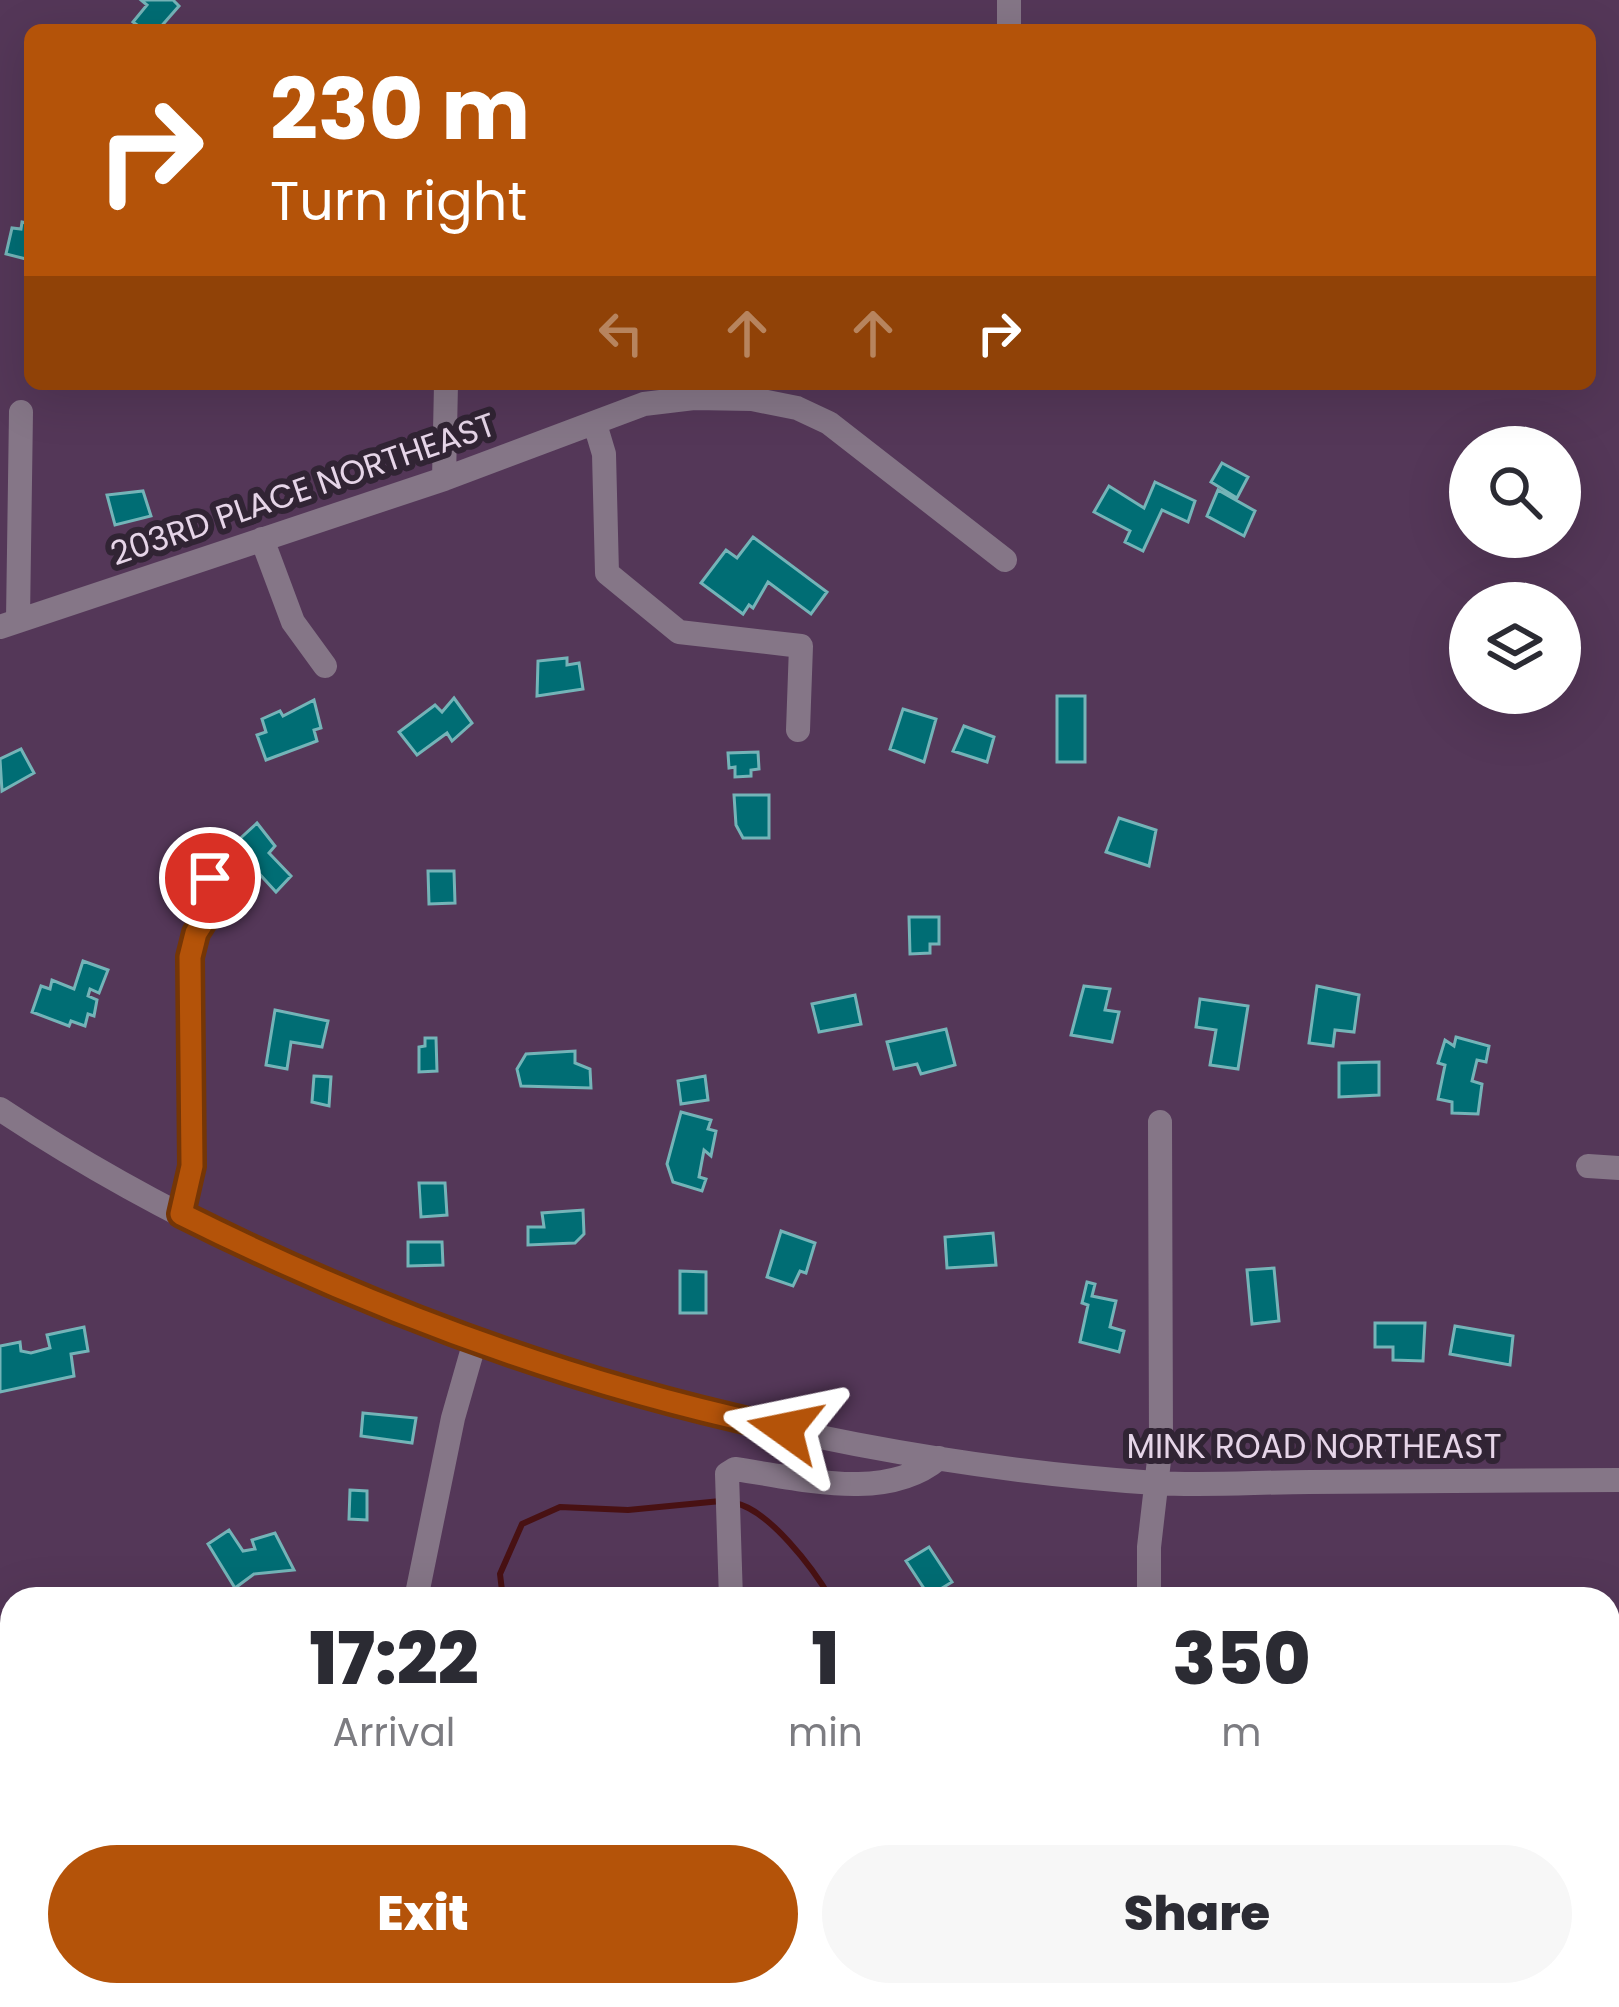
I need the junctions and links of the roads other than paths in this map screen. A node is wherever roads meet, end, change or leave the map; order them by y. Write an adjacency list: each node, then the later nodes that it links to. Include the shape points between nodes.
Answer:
1 (446, 390): 4 (street)
2 (21, 412): 7 (street)
3 (595, 424): 4 (street, 203RD PLACE NORTHEAST); 6 (street, 203RD PLACE NORTHEAST, via 644,404 694,398 796,408 830,422); 9 (street, via 604,454 607,573 679,632 801,646)
4 (444, 479): 5 (street, 203RD PLACE NORTHEAST)
5 (262, 538): 7 (street, 203RD PLACE NORTHEAST); 8 (street, via 293,622)
6 (1005, 560)
7 (9, 623)
8 (326, 666)
9 (798, 730)
10 (205, 919): 15 (street, via 190,957 192,1166)
11 (0, 1109): 15 (street, MINK ROAD NORTHEAST)
12 (1160, 1122): 19 (street)
13 (1588, 1166): 14 (street)
14 (1619, 1168)
15 (181, 1214): 16 (street, MINK ROAD NORTHEAST)
16 (475, 1341): 17 (street, MINK ROAD NORTHEAST, via 740,1419); 20 (street)
17 (939, 1458): 19 (street, MINK ROAD NORTHEAST); 21 (street, via 894,1481 735,1469 725,1484)
18 (1619, 1480): 19 (street, MINK ROAD NORTHEAST)
19 (1157, 1483): 22 (street)
20 (418, 1587)
21 (730, 1587)
22 (1149, 1587)

